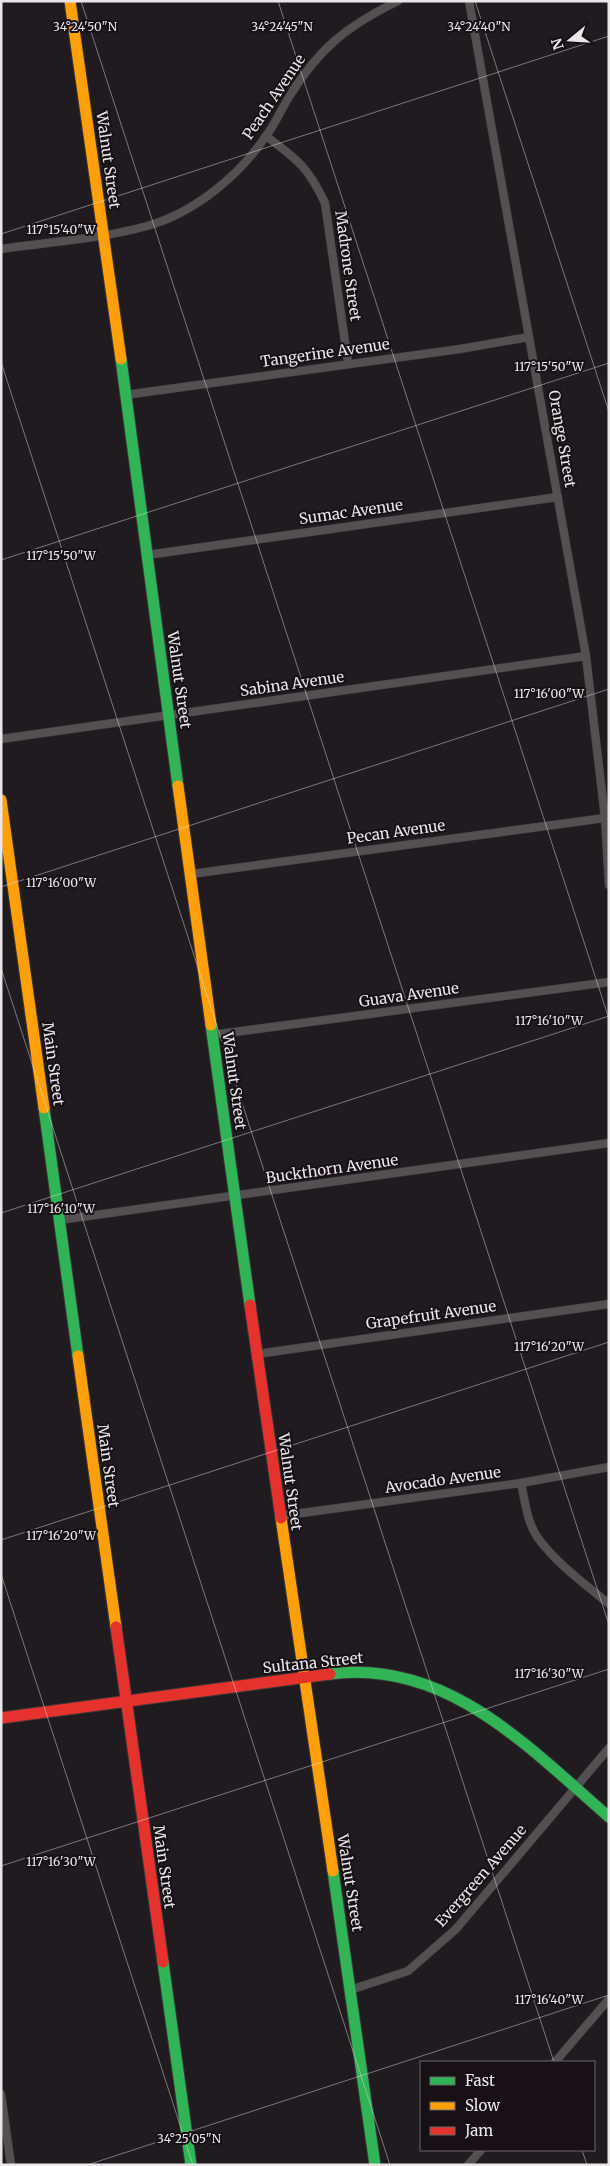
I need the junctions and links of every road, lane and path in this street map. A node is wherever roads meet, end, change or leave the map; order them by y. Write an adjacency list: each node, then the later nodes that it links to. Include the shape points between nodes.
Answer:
1 (70, 1): 5 (street, Walnut Street)
2 (398, 1): 4 (street, Peach Avenue, via 336,37 310,66)
3 (470, 1): 7 (street, Orange Street)
4 (266, 136): 5 (street, Peach Avenue, via 244,164 213,192 184,210 148,226); 8 (street, Madrone Street, via 302,163 325,203)
5 (104, 235): 6 (street, Peach Avenue); 9 (street, Walnut Street)
6 (1, 249)
7 (529, 337): 8 (street, Tangerine Avenue); 10 (street, Orange Street)
8 (348, 363): 9 (street, Tangerine Avenue)
9 (125, 395): 11 (street, Walnut Street)
10 (558, 497): 11 (street, Sumac Avenue); 12 (street, Orange Street)
11 (147, 555): 13 (street, Walnut Street)
12 (586, 656): 13 (street, Sabina Avenue); 16 (street, Orange Street)
13 (168, 716): 14 (street, Sabina Avenue); 17 (street, Walnut Street)
14 (1, 739)
15 (1, 800): 23 (street, Main Street)
16 (605, 818): 17 (street, Pecan Avenue); 18 (street, Orange Street)
17 (191, 874): 20 (street, Walnut Street)
18 (609, 885)
19 (609, 982): 20 (street, Guava Avenue)
20 (212, 1035): 22 (street, Walnut Street)
21 (609, 1143): 22 (street, Buckthorn Avenue)
22 (236, 1196): 23 (street, Buckthorn Avenue); 25 (street, Walnut Street)
23 (60, 1220): 31 (street, Main Street)
24 (609, 1304): 25 (street, Grapefruit Avenue)
25 (257, 1354): 28 (street, Walnut Street)
26 (609, 1467): 27 (street, Avocado Avenue)
27 (521, 1483): 28 (street, Avocado Avenue); 29 (street, via 528,1516 538,1538 572,1574)
28 (280, 1516): 30 (street, Walnut Street)
29 (609, 1604)
30 (304, 1677): 31 (street, Sultana Street); 34 (street, Sultana Street, via 374,1672 441,1689 511,1734); 36 (street, Walnut Street)
31 (125, 1700): 32 (street, Sultana Street); 42 (street, Main Street)
32 (1, 1718)
33 (609, 1748): 34 (street, Evergreen Avenue)
34 (575, 1789): 35 (street, Sultana Street); 36 (street, Evergreen Avenue, via 456,1929 408,1971)
35 (609, 1817)
36 (350, 1990): 43 (street, Walnut Street)
37 (609, 1999): 38 (street)
38 (556, 2061)
39 (1, 2094): 41 (street)
40 (480, 2151): 44 (street)
41 (11, 2165)
42 (191, 2165)
43 (375, 2165)
44 (468, 2165)

